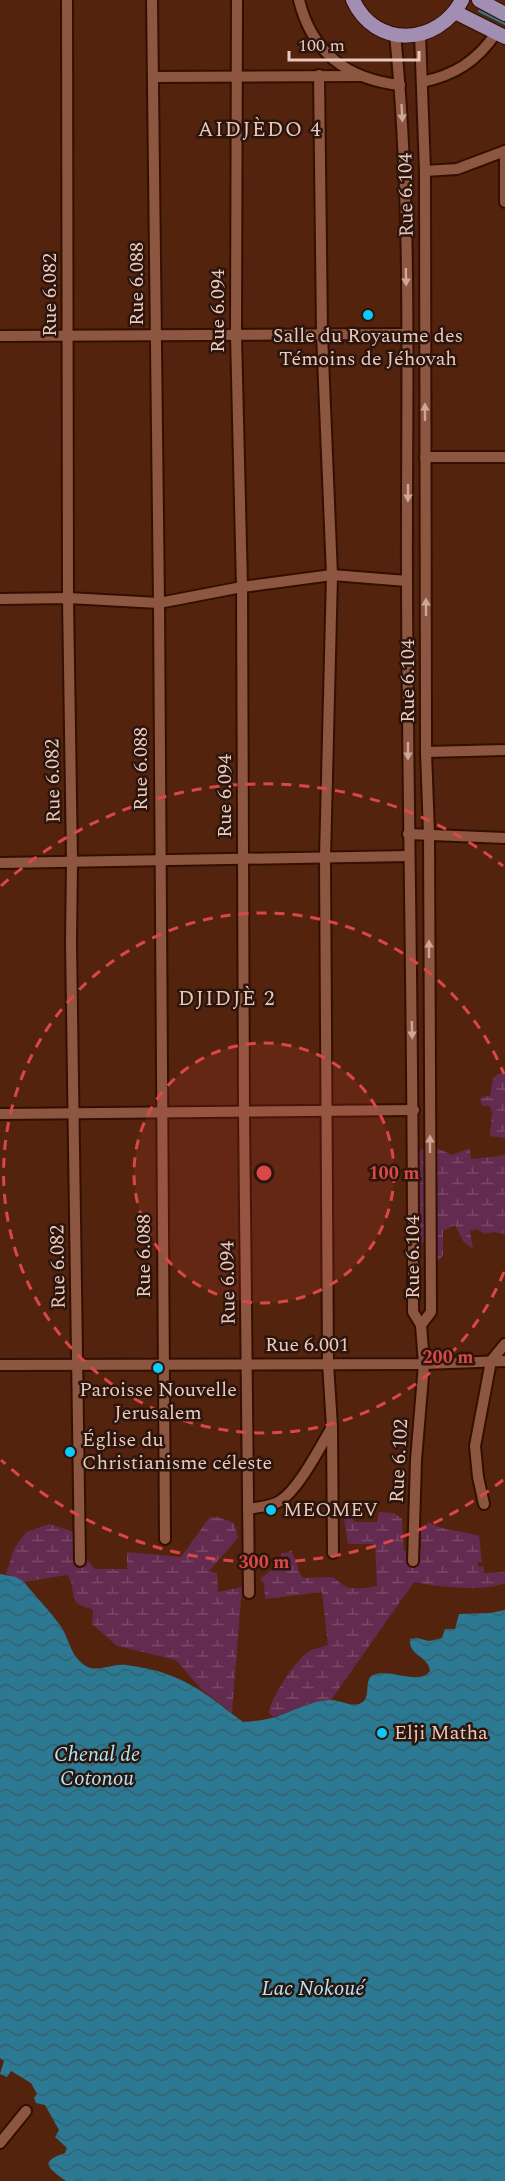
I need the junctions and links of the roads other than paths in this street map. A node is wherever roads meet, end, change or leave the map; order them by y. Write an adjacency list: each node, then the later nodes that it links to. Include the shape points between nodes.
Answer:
1 (67, 0): 23 (street, Rue 6.082)
2 (152, 0): 15 (street, Rue 6.088)
3 (237, 0): 12 (street, Rue 6.094)
4 (298, 0): 14 (street, via 314,38 327,54)
5 (353, 0): 9 (main road, via 369,22)
6 (479, 0): 8 (main road)
7 (459, 6): 10 (main road, via 440,26); 11 (main road)
8 (505, 14)
9 (394, 34): 10 (main road); 17 (street, Rue 6.104)
10 (420, 34): 16 (street, Rue 6.104)
11 (501, 35): 16 (street, via 464,67)
12 (236, 75): 13 (street); 15 (street); 25 (street, Rue 6.094)
13 (319, 75): 14 (street); 21 (street)
14 (360, 76): 17 (street)
15 (153, 77): 24 (street, Rue 6.088)
16 (422, 82): 19 (street, Rue 6.104)
17 (400, 85): 22 (street, Rue 6.104, one-way to 22)
18 (505, 151): 19 (street, via 457,169); 20 (street)
19 (425, 171): 27 (street, Rue 6.104, one-way to 19)
20 (505, 202)
21 (322, 334): 22 (street); 25 (street); 29 (street)
22 (407, 334): 30 (street, Rue 6.104, one-way to 30)
23 (68, 335): 24 (street); 26 (street); 32 (street, Rue 6.082)
24 (155, 335): 25 (street); 34 (street, Rue 6.088)
25 (236, 335): 31 (street, Rue 6.094)
26 (0, 336)
27 (425, 457): 28 (street); 36 (street, Rue 6.104, one-way to 27)
28 (505, 457)
29 (332, 574): 30 (street); 31 (street); 41 (street)
30 (407, 581): 38 (street, Rue 6.104, one-way to 38)
31 (242, 587): 34 (street); 42 (street, Rue 6.094)
32 (68, 598): 33 (street); 34 (street); 44 (street, Rue 6.082)
33 (0, 599)
34 (159, 603): 43 (street, Rue 6.088)
35 (505, 750): 36 (street)
36 (426, 752): 37 (street, Rue 6.104)
37 (429, 833): 38 (street); 39 (street); 52 (street, Rue 6.104, one-way to 37, via 431,1312)
38 (408, 834): 40 (street, Rue 6.104)
39 (505, 838)
40 (409, 856): 41 (street); 46 (street, Rue 6.104, one-way to 46)
41 (325, 858): 42 (street); 47 (street)
42 (243, 859): 43 (street); 48 (street, Rue 6.094)
43 (159, 861): 44 (street); 50 (street, Rue 6.088)
44 (72, 862): 45 (street); 49 (street, Rue 6.082)
45 (0, 863)
46 (414, 1110): 47 (street); 52 (street, Rue 6.104, via 413,1312)
47 (328, 1111): 48 (street); 57 (street)
48 (244, 1112): 50 (street); 56 (street, Rue 6.094)
49 (74, 1113): 50 (street); 51 (street); 58 (street, Rue 6.082)
50 (161, 1113): 59 (street, Rue 6.088)
51 (0, 1114)
52 (421, 1325): 60 (street, Rue 6.104)
53 (505, 1344): 54 (street)
54 (491, 1361): 55 (street, Rue 6.001); 60 (street, Rue 6.001); 63 (street, via 475,1446)
55 (505, 1361)
56 (247, 1363): 57 (street, Rue 6.001); 59 (street, Rue 6.001); 64 (street, Rue 6.094)
57 (328, 1363): 60 (street, Rue 6.001); 62 (street)
58 (78, 1364): 59 (street, Rue 6.001); 61 (street, Rue 6.001); 67 (street, Rue 6.082)
59 (163, 1364): 65 (street, Rue 6.088)
60 (424, 1364): 68 (street, Rue 6.102)
61 (0, 1365)
62 (332, 1427): 64 (street, via 304,1474 284,1498); 66 (street)
63 (484, 1504)
64 (248, 1509): 69 (street, Rue 6.094)
65 (165, 1539)
66 (333, 1553)
67 (80, 1561)
68 (413, 1561)
69 (249, 1593)
70 (26, 2111): 71 (street)
71 (0, 2143)

